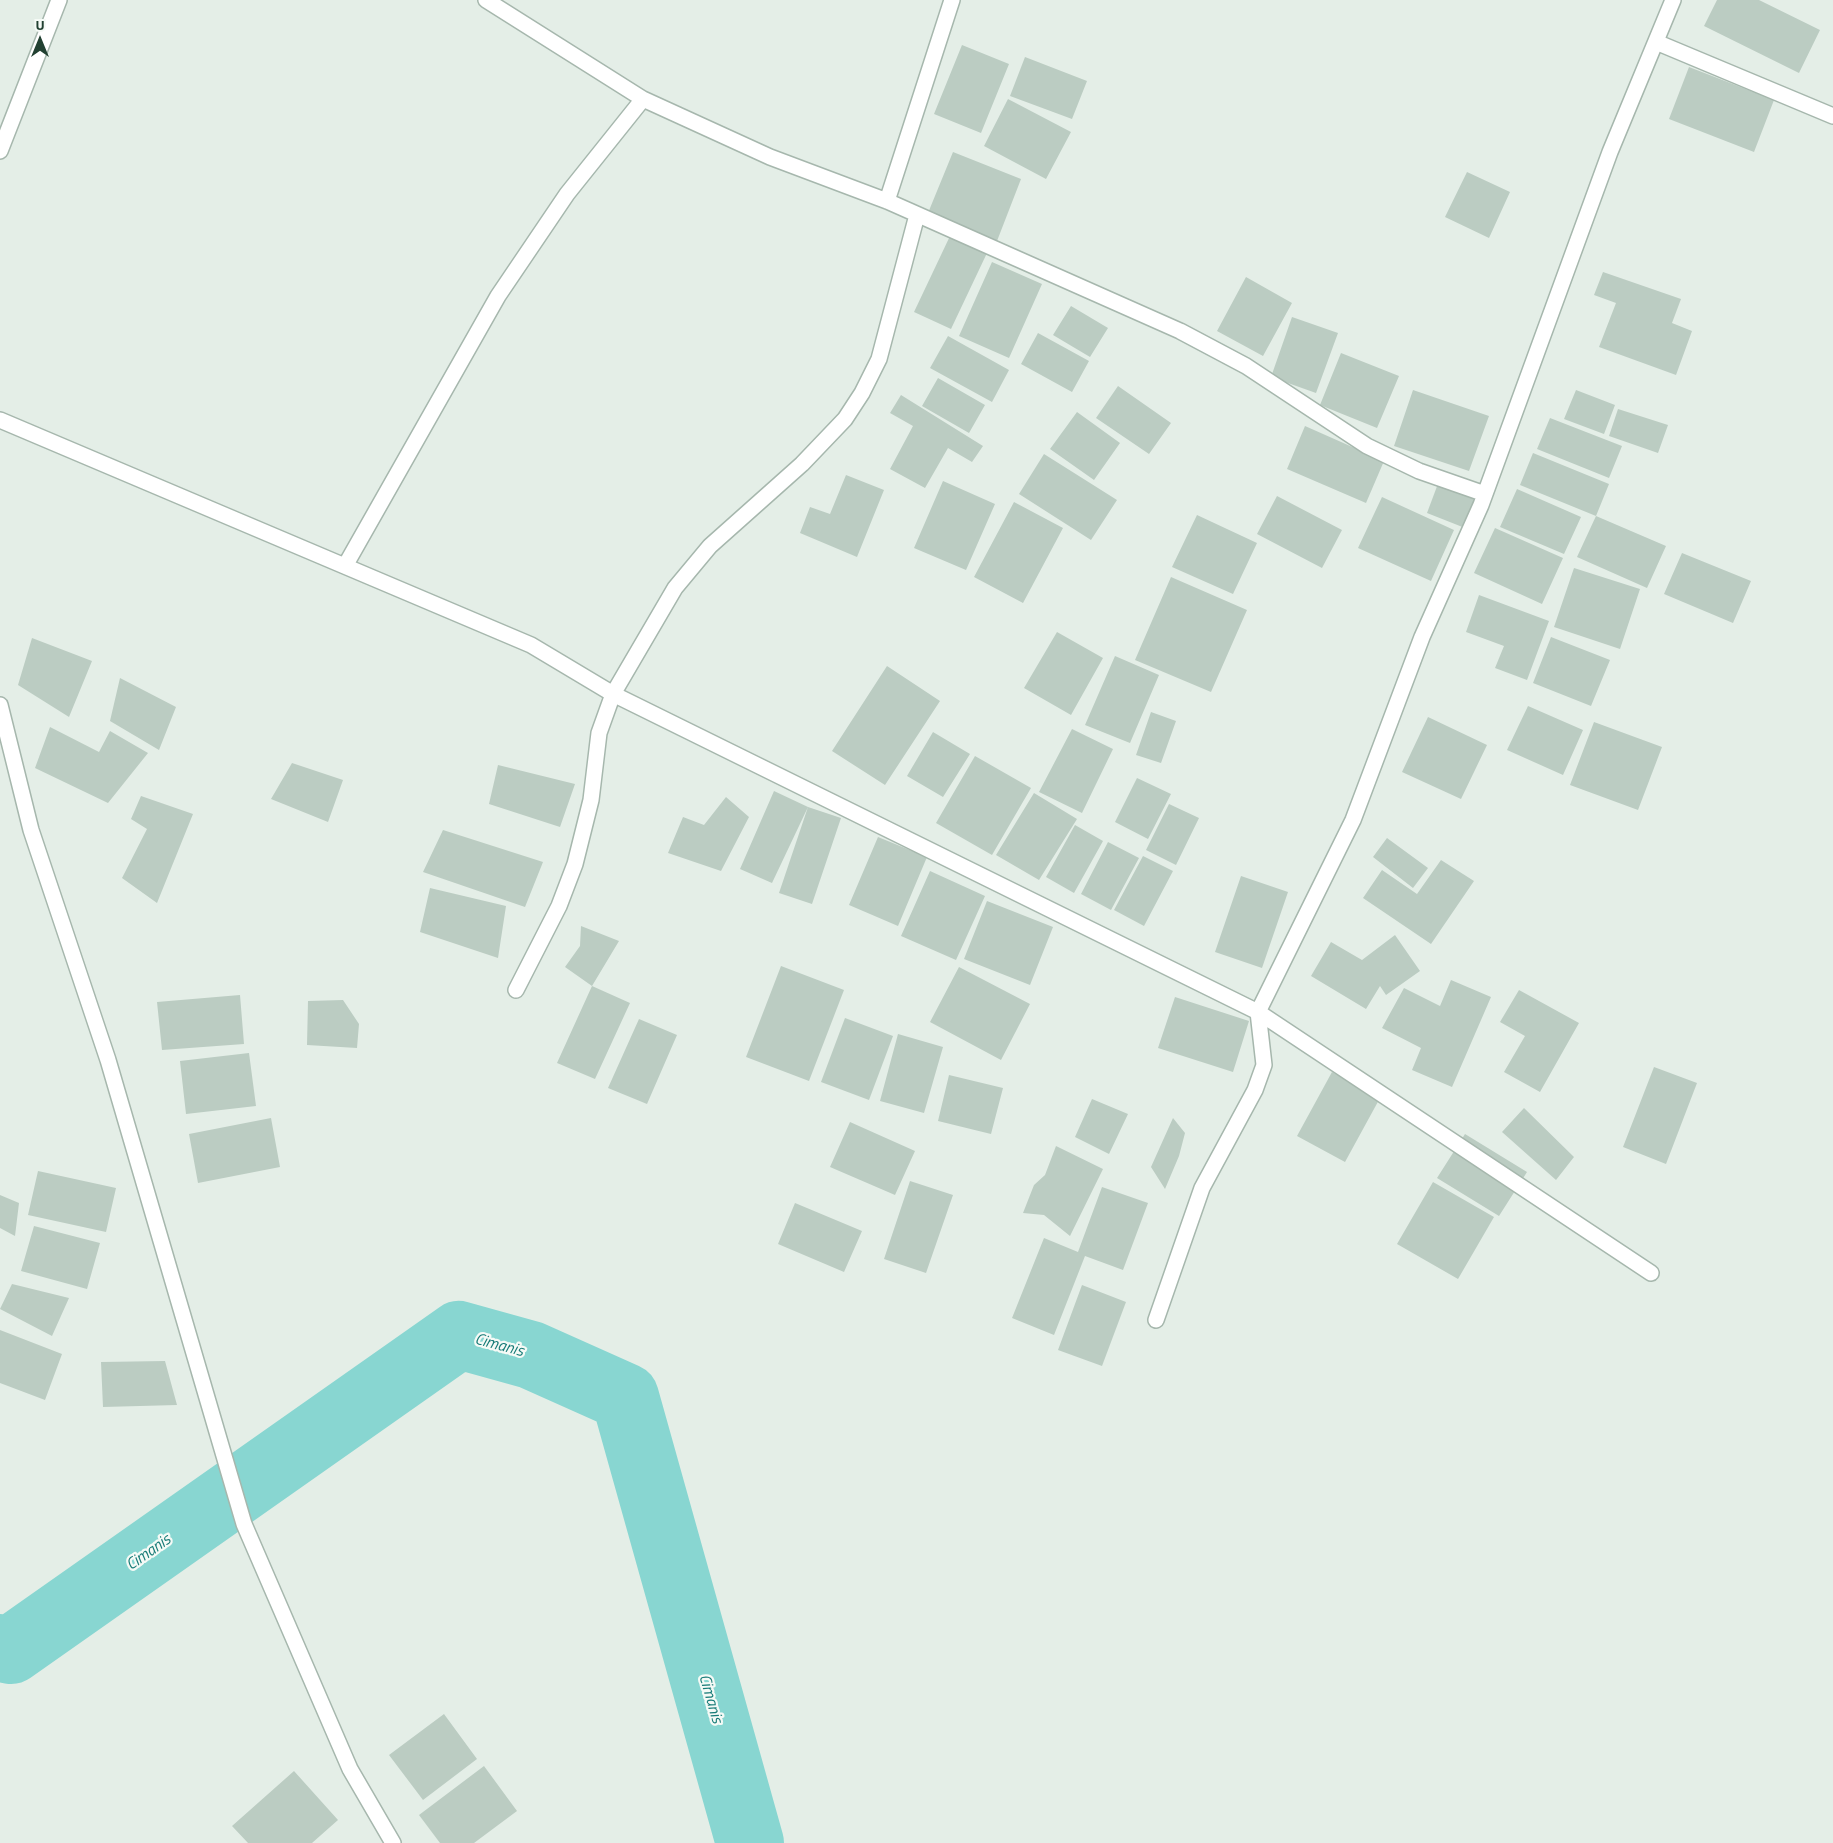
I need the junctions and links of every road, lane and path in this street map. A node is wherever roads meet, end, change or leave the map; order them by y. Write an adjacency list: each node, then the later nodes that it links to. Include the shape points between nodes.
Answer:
1 (59, 0): 8 (street)
2 (486, 0): 6 (street)
3 (952, 0): 9 (street)
4 (1673, 0): 5 (street)
5 (1656, 42): 7 (street); 12 (street, via 1610,152)
6 (642, 99): 9 (street, via 770,157); 13 (street, via 567,194 498,296)
7 (1833, 116)
8 (0, 151)
9 (887, 201): 10 (street)
10 (917, 215): 12 (street, via 1180,331 1246,366 1368,446 1419,471); 14 (street, via 879,359 862,394 845,419 802,464 710,546 675,588)
11 (0, 420): 13 (street)
12 (1485, 494): 17 (street, via 1422,636 1353,820)
13 (345, 566): 14 (street, via 531,645)
14 (613, 694): 16 (street, via 599,734 591,800 575,864 559,906); 17 (street)
15 (0, 705): 20 (street, via 31,830 108,1060 244,1524 350,1769)
16 (516, 990)
17 (1258, 1012): 18 (street); 19 (street, via 1264,1065 1255,1090 1202,1188)
18 (1651, 1273)
19 (1156, 1320)
20 (393, 1843)

